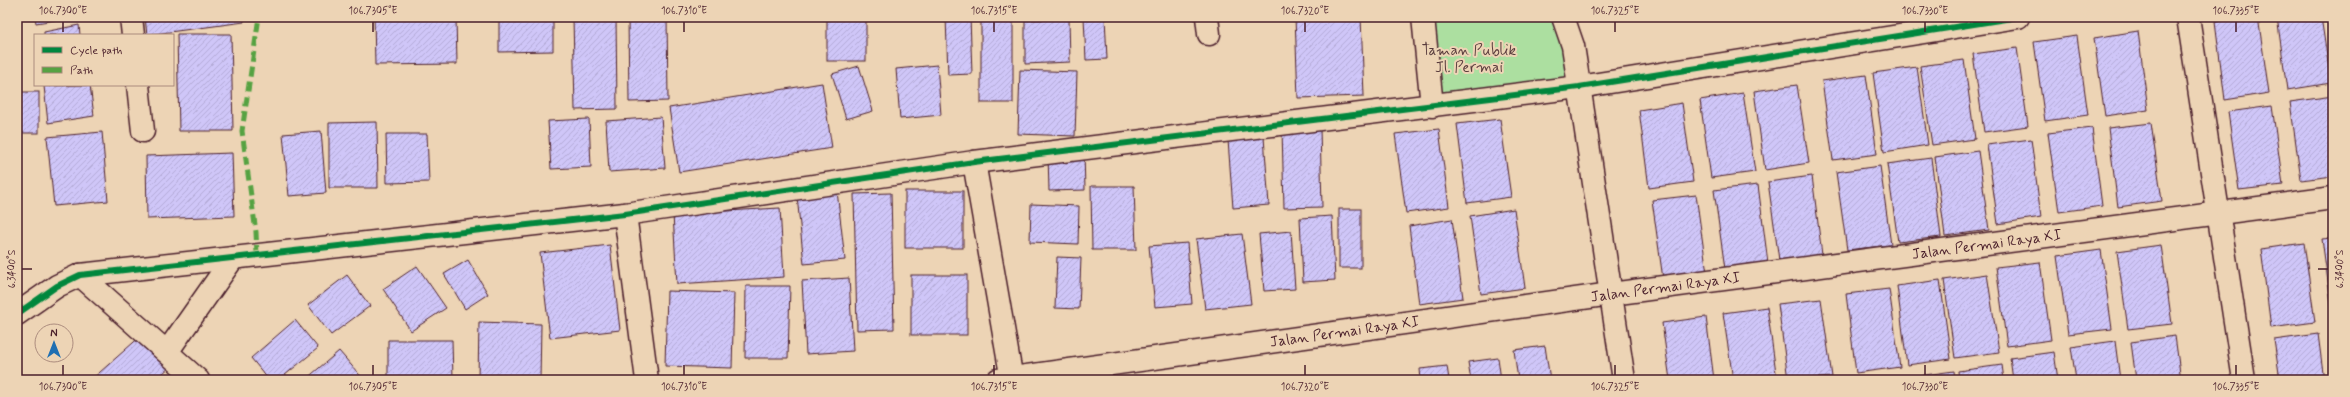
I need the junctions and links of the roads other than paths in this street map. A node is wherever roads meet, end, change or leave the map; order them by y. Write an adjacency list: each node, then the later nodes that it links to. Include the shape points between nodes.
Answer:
1 (131, 17): 6 (street)
2 (1423, 17): 9 (street)
3 (1563, 17): 8 (street, via 1573,46)
4 (2018, 17): 8 (street)
5 (2188, 17): 13 (street)
6 (133, 34)
7 (138, 86): 10 (street)
8 (1579, 87): 9 (street); 17 (street)
9 (1432, 106): 11 (street)
10 (143, 131)
11 (974, 162): 14 (street); 20 (street)
12 (2333, 198): 13 (street, Jalan Permai Raya XI)
13 (2220, 213): 17 (street, Jalan Permai Raya XI); 24 (street)
14 (625, 214): 15 (street); 22 (street)
15 (232, 258): 16 (street); 19 (street)
16 (80, 275): 18 (street, via 57,286); 19 (street)
17 (1611, 294): 20 (street, Jalan Permai Raya XI); 23 (street)
18 (17, 314)
19 (167, 352): 21 (street)
20 (1008, 379)
21 (198, 380)
22 (647, 380)
23 (1624, 380)
24 (2244, 380)

